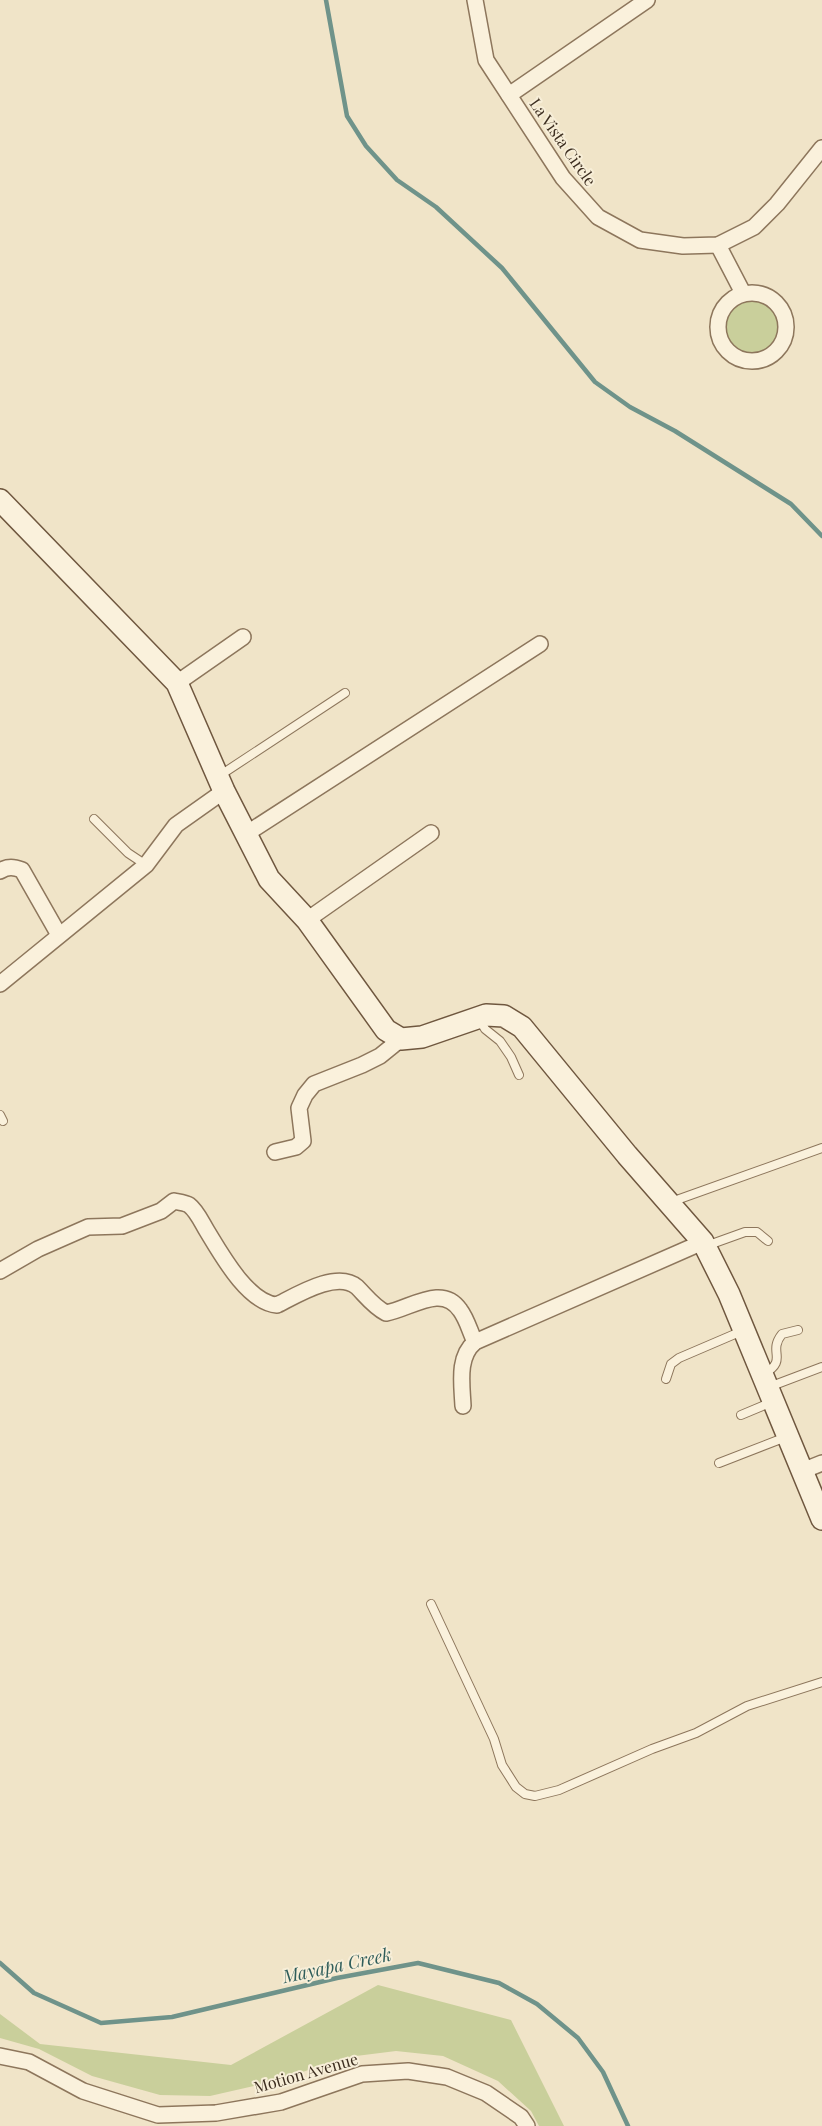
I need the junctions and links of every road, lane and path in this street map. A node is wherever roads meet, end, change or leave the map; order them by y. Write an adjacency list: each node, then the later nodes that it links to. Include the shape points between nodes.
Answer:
1 (475, 0): 3 (street, La Vista Circle, via 486,60)
2 (647, 0): 3 (street)
3 (509, 95): 5 (street, La Vista Circle, via 563,178 598,217 640,240 683,246)
4 (822, 148): 5 (street, La Vista Circle, via 754,227)
5 (718, 245): 6 (street)
6 (743, 293): 6 (street, via 733,298 719,314 718,336 730,354 740,360 763,360 781,345 786,334 786,322 775,301 754,292)
7 (0, 500): 10 (street)
8 (243, 637): 10 (street)
9 (540, 644): 15 (street)
10 (177, 683): 12 (street)
11 (345, 693): 12 (lane)
12 (221, 784): 15 (street); 16 (street, via 176,825)
13 (94, 819): 16 (lane, via 128,853)
14 (431, 833): 18 (street)
15 (246, 834): 18 (street, via 269,879)
16 (146, 865): 19 (street)
17 (0, 871): 19 (street, via 13,867 22,870)
18 (307, 920): 22 (street, via 386,1030)
19 (59, 935): 20 (street)
20 (0, 984)
21 (479, 1018): 22 (street, via 422,1037); 23 (lane, via 484,1029 500,1041 511,1056); 26 (street, via 504,1016 522,1027)
22 (401, 1039): 25 (street, via 380,1056 314,1084 299,1108 303,1141 296,1148)
23 (519, 1075)
24 (822, 1148): 26 (lane)
25 (275, 1152)
26 (669, 1203): 28 (street)
27 (768, 1241): 28 (lane, via 757,1232 745,1232)
28 (704, 1244): 30 (street); 32 (street)
29 (0, 1271): 32 (street, via 20,1258 88,1227 122,1226 161,1211 174,1201 189,1205 227,1263 246,1286 268,1304 277,1305 334,1280 345,1280 356,1286 374,1307 386,1313 437,1296 450,1299 460,1310)
30 (744, 1330): 34 (lane, via 679,1358 671,1364); 35 (street)
31 (798, 1330): 35 (lane, via 782,1334 776,1342 777,1363)
32 (475, 1342): 36 (street, via 463,1361)
33 (822, 1368): 35 (lane)
34 (666, 1379)
35 (768, 1388): 37 (lane); 38 (street)
36 (463, 1406)
37 (741, 1415)
38 (788, 1437): 39 (lane); 41 (street)
39 (719, 1463)
40 (822, 1463): 41 (street)
41 (802, 1471): 42 (street)
42 (822, 1519)
43 (431, 1604): 44 (lane, via 494,1739 502,1765 516,1787 535,1796 559,1790 696,1733 747,1706)
44 (822, 1682)
45 (0, 2056): 46 (street, Motion Avenue, via 29,2062 83,2091)
46 (158, 2121): 47 (street, Motion Avenue, via 281,2102 362,2074 408,2070 447,2077 486,2093 521,2116)
47 (527, 2126)

